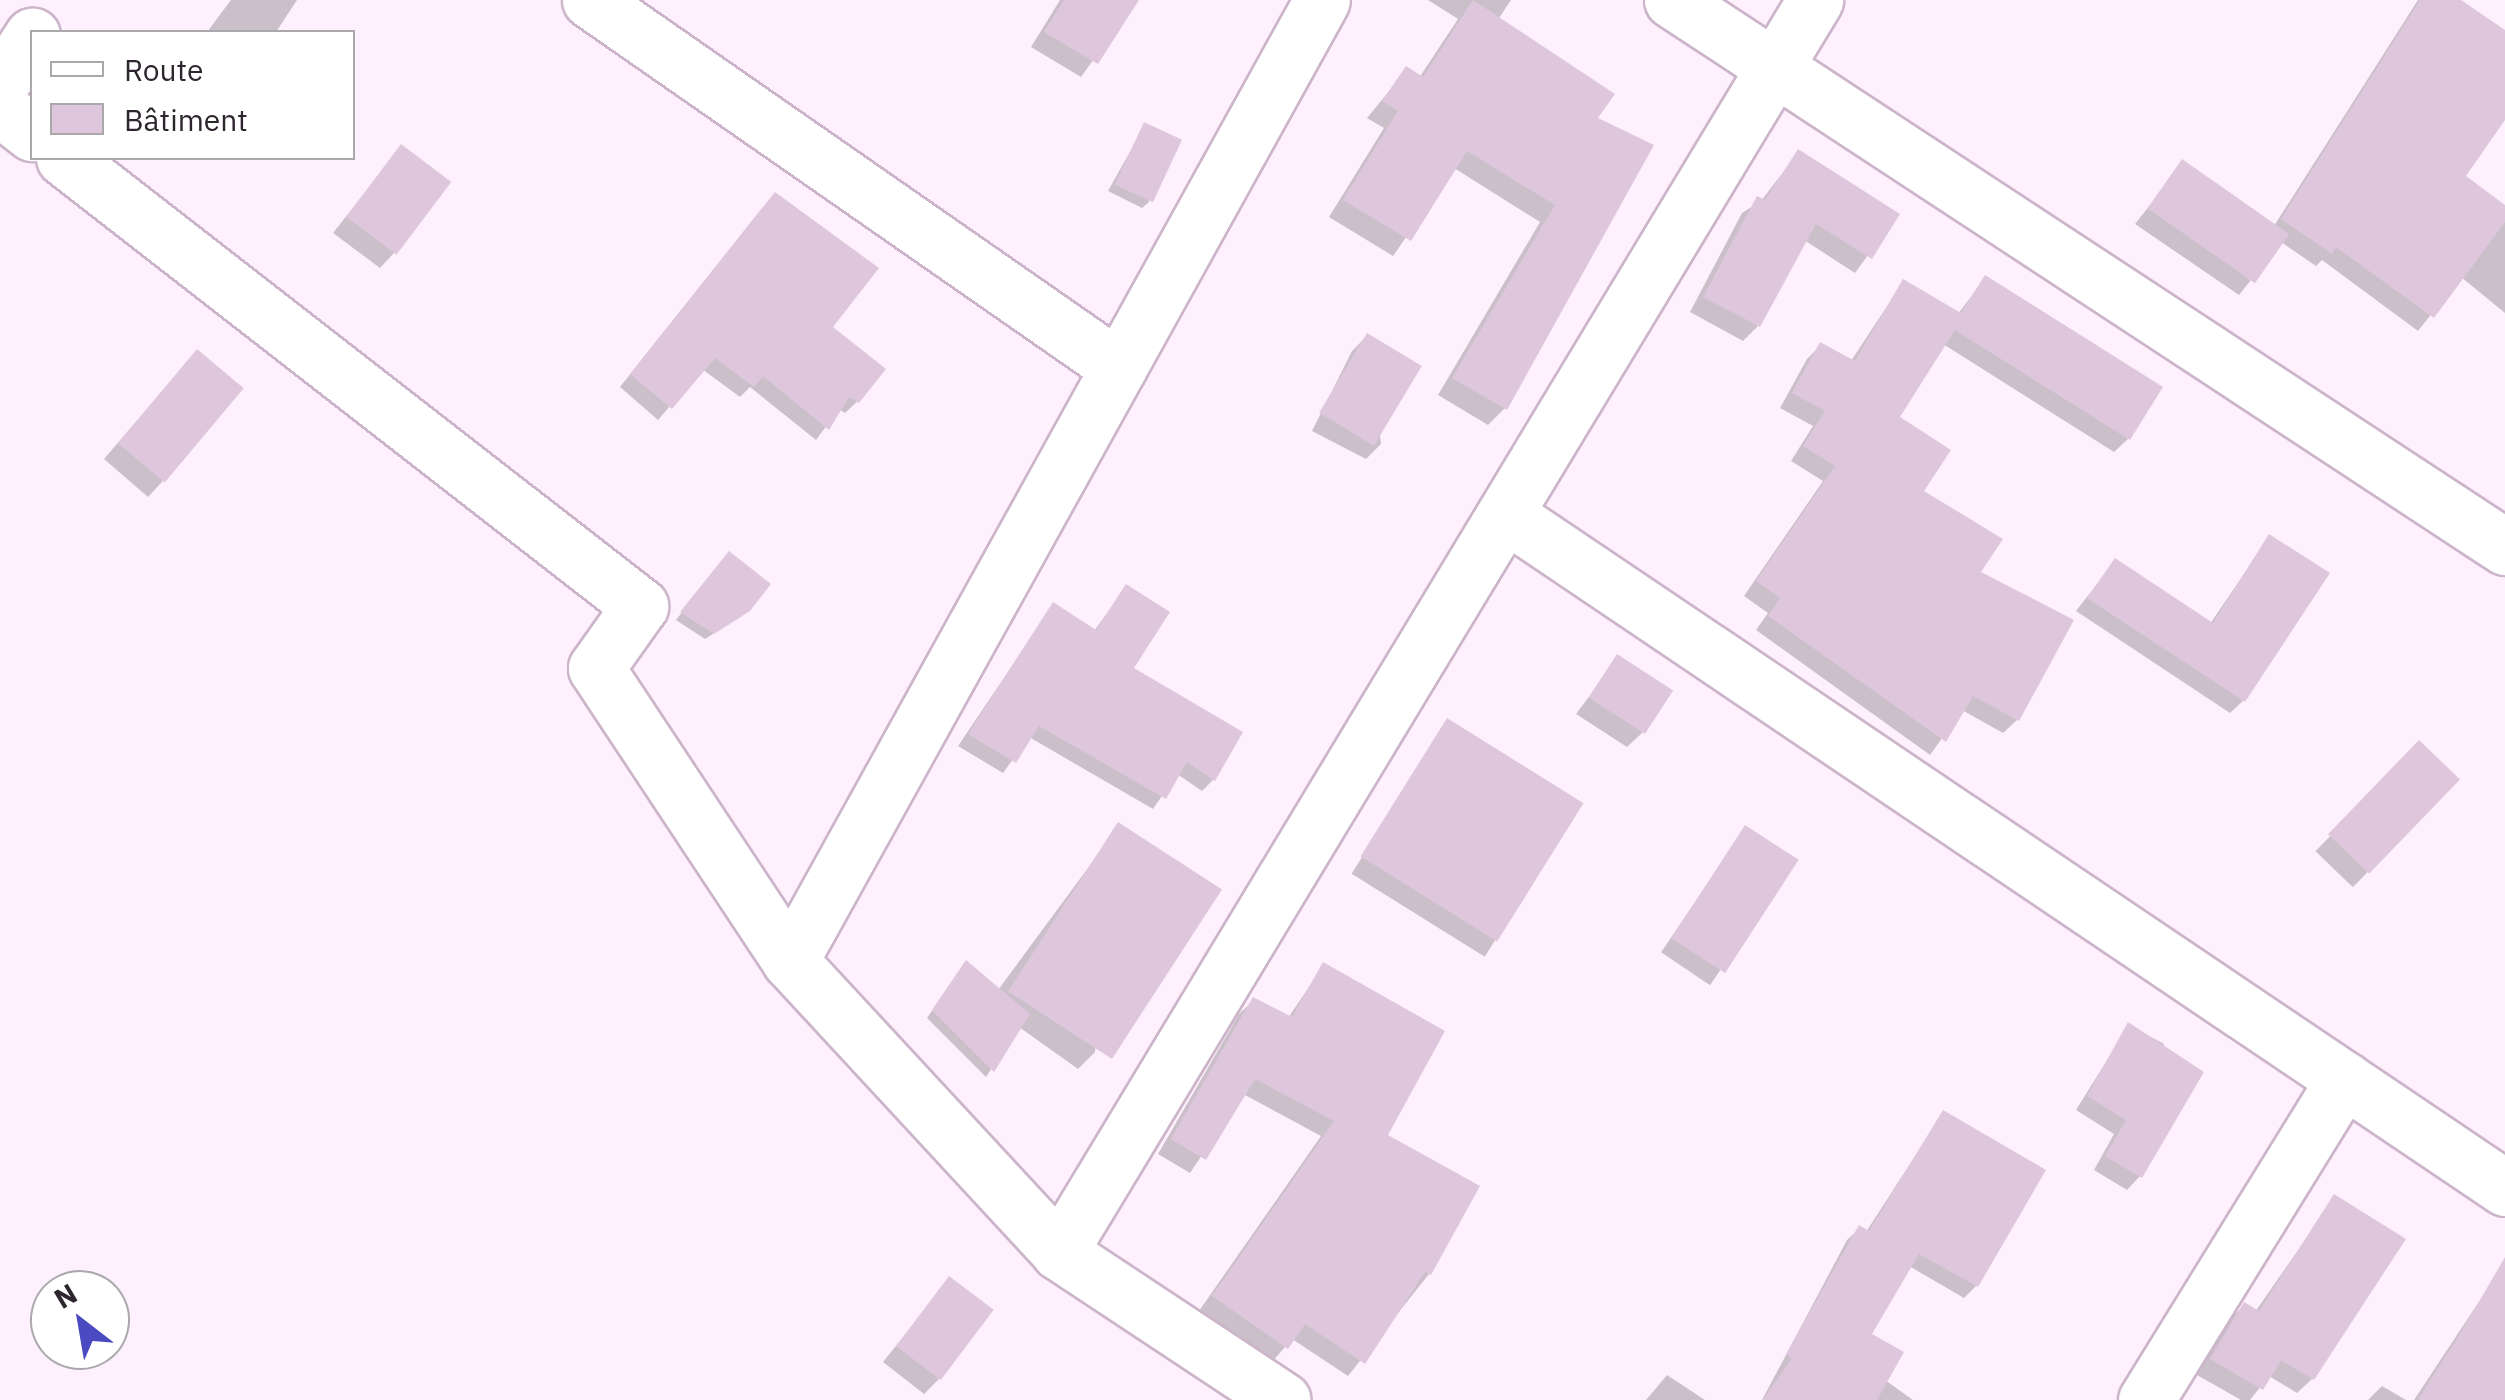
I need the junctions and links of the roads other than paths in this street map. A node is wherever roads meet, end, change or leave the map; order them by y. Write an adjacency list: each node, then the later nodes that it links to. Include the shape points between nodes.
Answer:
1 (56, 0): 6 (street)
2 (590, 0): 13 (street)
3 (1322, 0): 13 (street)
4 (1672, 0): 8 (street)
5 (1815, 0): 8 (street)
6 (37, 30)
7 (30, 40): 9 (street)
8 (1774, 68): 14 (street); 15 (street)
9 (0, 85)
10 (0, 108): 11 (street)
11 (30, 131)
12 (67, 160): 16 (street, via 640,606 596,668)
13 (1119, 368): 16 (street)
14 (1505, 514): 17 (street); 19 (street)
15 (2505, 548)
16 (790, 961): 19 (street)
17 (2344, 1079): 18 (street); 21 (street)
18 (2505, 1188)
19 (1059, 1252): 20 (street)
20 (1284, 1400)
21 (2146, 1400)

